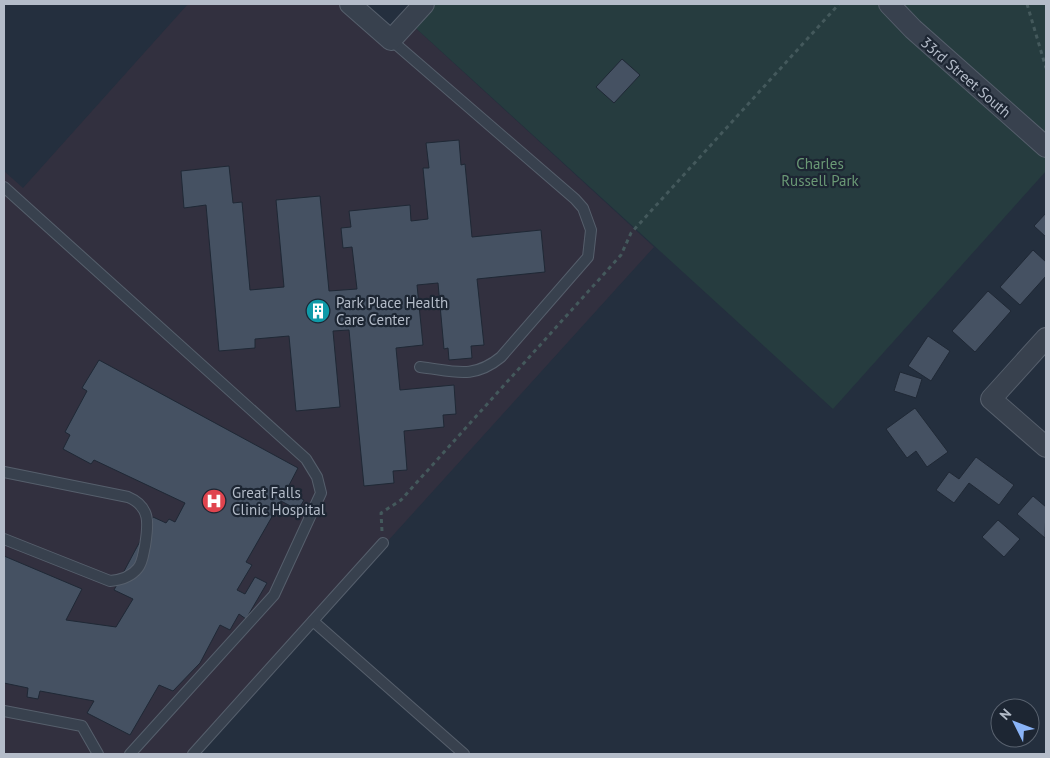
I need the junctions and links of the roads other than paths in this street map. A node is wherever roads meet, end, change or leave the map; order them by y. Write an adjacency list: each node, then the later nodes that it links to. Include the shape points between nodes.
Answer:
1 (350, 4): 4 (street)
2 (424, 4): 4 (street)
3 (889, 4): 5 (street, 33rd Street South)
4 (391, 40): 8 (lane, via 575,199 588,218 591,230 588,257 501,358 487,369 474,373)
5 (1046, 147)
6 (4, 187): 16 (lane, via 306,459 317,477 321,493 274,595)
7 (1046, 338): 9 (street, via 992,399)
8 (420, 367)
9 (1046, 447)
10 (4, 472): 11 (lane, via 135,500 145,511 148,526 142,561 137,570 120,580 110,581)
11 (4, 538)
12 (383, 543): 13 (lane)
13 (313, 621): 17 (lane); 18 (lane)
14 (4, 711): 15 (lane, via 82,726)
15 (98, 754)
16 (130, 754)
17 (193, 754)
18 (464, 754)

